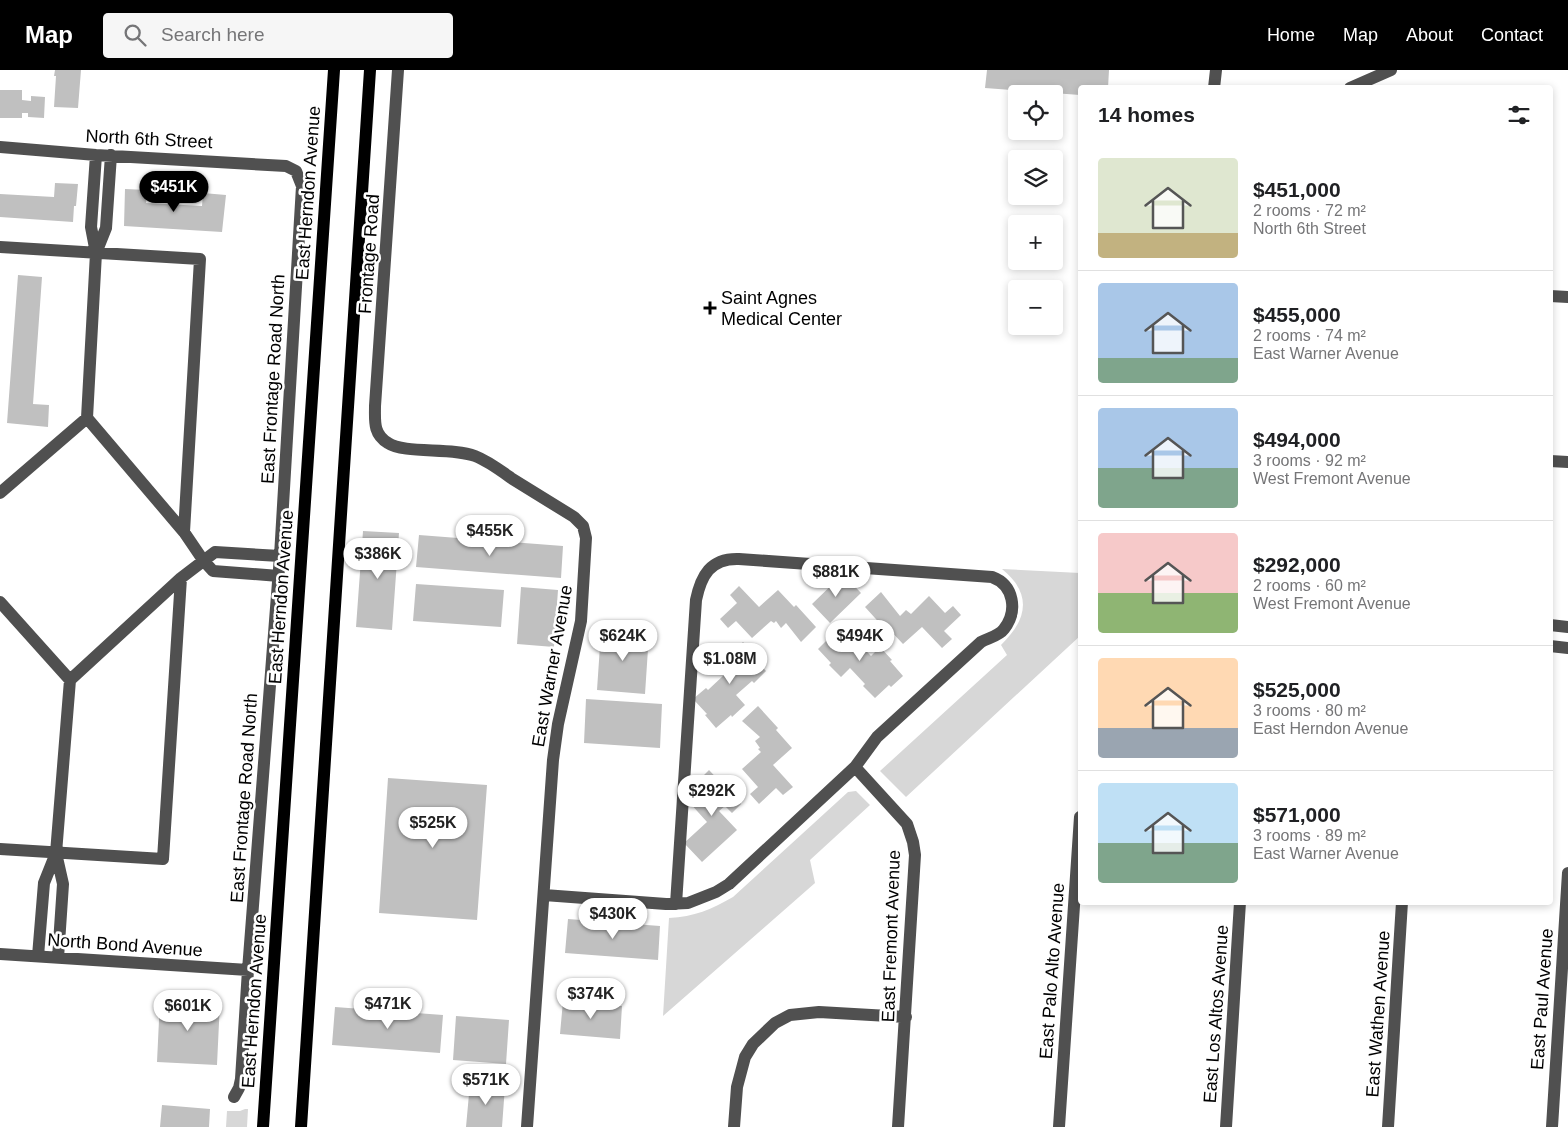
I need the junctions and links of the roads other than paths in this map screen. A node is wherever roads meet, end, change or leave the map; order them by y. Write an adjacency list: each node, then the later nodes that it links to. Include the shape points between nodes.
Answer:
1 (334, 70): 47 (main road, East Herndon Avenue)
2 (370, 70): 48 (main road)
3 (398, 70): 17 (street, Frontage Road, via 374,424)
4 (1216, 70): 6 (street)
5 (1390, 70): 7 (street)
6 (1214, 85)
7 (1357, 85)
8 (0, 147): 9 (street, North 6th Street)
9 (96, 154): 10 (street, North 6th Street); 13 (street, via 91,227)
10 (111, 155): 11 (street, North 6th Street, via 271,164); 13 (street, via 106,228)
11 (296, 171): 22 (street, East Frontage Road North, via 302,186)
12 (0, 247): 13 (street)
13 (96, 252): 16 (street); 21 (street, via 200,259)
14 (1553, 296): 15 (street)
15 (1568, 297)
16 (88, 418): 20 (street); 21 (street)
17 (382, 439): 37 (street, East Warner Avenue, via 406,448 459,452 482,459 574,517 583,526 586,551 581,621 553,760)
18 (1553, 461): 19 (street)
19 (1568, 462)
20 (0, 493)
21 (184, 532): 23 (street)
22 (280, 556): 23 (street, via 214,552); 24 (street, East Frontage Road North)
23 (203, 560): 24 (street, via 213,571); 25 (street)
24 (279, 576): 44 (street, East Frontage Road North)
25 (181, 578): 31 (street); 35 (street, via 163,860)
26 (0, 602): 31 (street)
27 (1553, 625): 28 (street)
28 (1568, 627)
29 (1553, 646): 30 (street)
30 (1568, 648)
31 (70, 680): 35 (street)
32 (855, 767): 38 (street, via 729,884 702,898); 38 (street, via 876,737 980,642 1004,630 1012,616 1013,603 1009,591 1000,580 992,577 738,559 722,561 712,567 699,585 696,600); 45 (street, East Fremont Avenue, via 907,824 913,842 915,870)
33 (1078, 847): 52 (street, East Palo Alto Avenue)
34 (0, 849): 35 (street)
35 (56, 852): 42 (street, via 44,883); 43 (street, via 63,884)
36 (1568, 873): 55 (street, East Paul Avenue)
37 (544, 895): 38 (street); 49 (street, East Warner Avenue)
38 (676, 904)
39 (1240, 905): 53 (street, East Los Altos Avenue)
40 (1402, 905): 54 (street, East Wathen Avenue)
41 (0, 954): 42 (street, North Bond Avenue)
42 (38, 956): 43 (street, North Bond Avenue)
43 (58, 958): 44 (street, North Bond Avenue)
44 (248, 970): 46 (street, East Frontage Road North, via 241,1079)
45 (906, 1017): 50 (street, via 803,1012 775,1023 753,1044 745,1057 737,1087); 51 (street, East Fremont Avenue)
46 (234, 1097)
47 (263, 1127)
48 (301, 1127)
49 (527, 1127)
50 (734, 1127)
51 (898, 1127)
52 (1059, 1127)
53 (1226, 1127)
54 (1388, 1127)
55 (1552, 1127)

